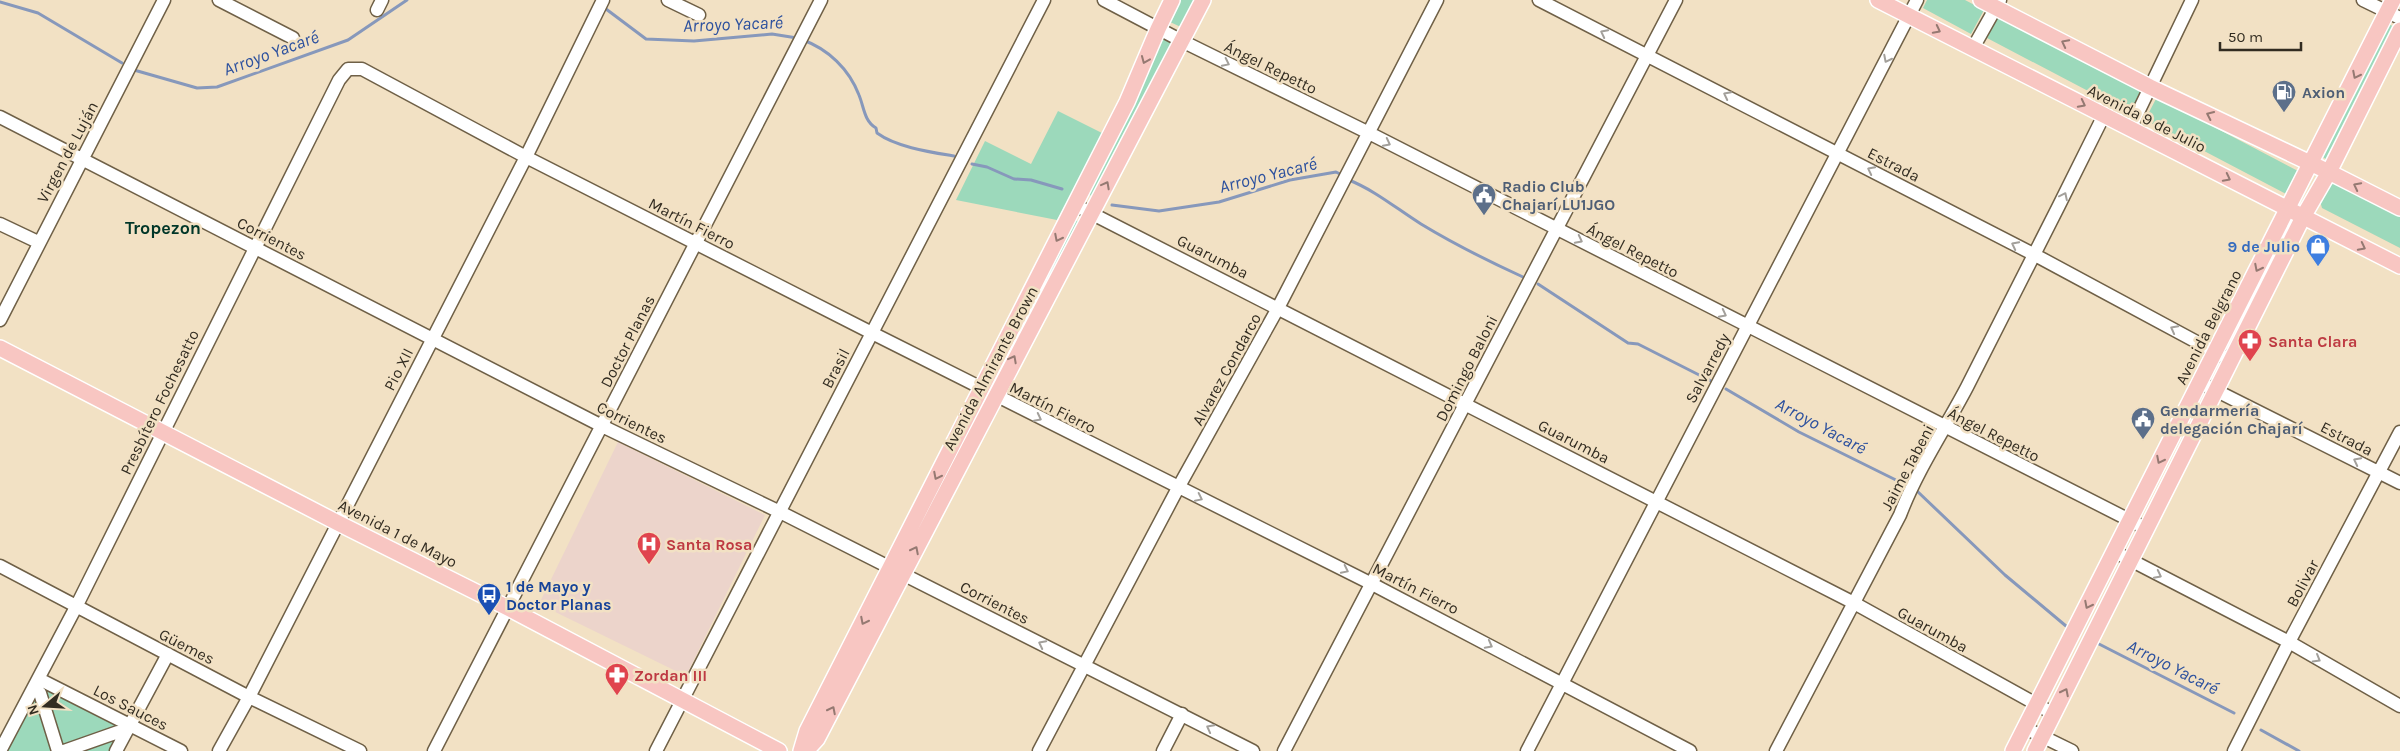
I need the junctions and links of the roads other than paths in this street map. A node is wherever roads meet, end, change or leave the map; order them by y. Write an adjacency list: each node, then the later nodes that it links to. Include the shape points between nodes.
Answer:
1 (164, 0): 36 (street, Virgen de Luján)
2 (219, 0): 24 (street)
3 (603, 0): 35 (street, Pio XII)
4 (668, 0): 20 (street)
5 (821, 0): 47 (street, Doctor Planas)
6 (1044, 0): 54 (street, Brasil)
7 (1104, 0): 22 (street, Ángel Repetto)
8 (1172, 0): 22 (main road, Avenida Almirante Brown)
9 (1203, 0): 25 (main road, Avenida Almirante Brown)
10 (1437, 0): 33 (street, Alvarez Condarco)
11 (1539, 0): 27 (street, Estrada, one-way to 11)
12 (1676, 0): 27 (street, Domingo Baloni)
13 (1878, 0): 21 (main road, Avenida 9 de Julio)
14 (1917, 0): 21 (street, Salvarredy)
15 (1981, 0): 18 (main road, Avenida 9 de Julio)
16 (2192, 0): 29 (street)
17 (2363, 0): 19 (street)
18 (1998, 4): 26 (street); 29 (main road, Avenida 9 de Julio, one-way to 18)
19 (2394, 10): 37 (main road, Avenida Belgrano, one-way to 37)
20 (699, 15)
21 (1909, 16): 26 (main road, Avenida 9 de Julio, one-way to 26); 34 (street, Salvarredy, one-way to 34)
22 (1158, 28): 25 (street, Ángel Repetto); 39 (main road, Avenida Almirante Brown, one-way to 39, via 1127,102)
23 (2400, 30): 38 (main road)
24 (293, 38)
25 (1182, 41): 33 (street, Ángel Repetto, one-way to 33); 42 (main road, Avenida Almirante Brown, one-way to 25)
26 (1972, 48): 30 (main road, Avenida 9 de Julio, one-way to 30)
27 (1648, 55): 34 (street, Estrada, one-way to 27); 45 (street, Domingo Baloni)
28 (348, 69): 35 (street, Martín Fierro, via 362,69); 48 (street, Presbítero Fochesatto, via 339,80)
29 (2150, 87): 32 (street); 37 (main road, Avenida 9 de Julio, one-way to 29)
30 (2104, 115): 32 (main road, Avenida 9 de Julio); 49 (street, Jaime Tabeni, one-way to 30)
31 (0, 117): 36 (street, Corrientes)
32 (2130, 129): 41 (main road, Avenida 9 de Julio, one-way to 41)
33 (1368, 133): 45 (street, Ángel Repetto, one-way to 45); 51 (street, Alvarez Condarco)
34 (1838, 153): 49 (street, Estrada, one-way to 34); 53 (street, Salvarredy)
35 (526, 157): 47 (street, Martín Fierro); 55 (street, Pio XII)
36 (82, 160): 46 (street, Virgen de Luján); 48 (street, Corrientes)
37 (2310, 163): 38 (main road, Avenida 9 de Julio); 41 (main road, Avenida Belgrano)
38 (2329, 172): 40 (main road, Avenida 9 de Julio, one-way to 38); 43 (main road)
39 (1075, 205): 42 (street, Guarumba); 61 (main road, Avenida Almirante Brown, one-way to 61)
40 (2400, 208)
41 (2288, 209): 43 (main road, Avenida 9 de Julio); 57 (main road, Avenida Belgrano, one-way to 57)
42 (1091, 213): 51 (street, Guarumba); 61 (main road, Avenida Almirante Brown, one-way to 42)
43 (2303, 217): 50 (main road, Avenida 9 de Julio, one-way to 50); 58 (main road)
44 (0, 224): 46 (street)
45 (1557, 229): 53 (street, Ángel Repetto, one-way to 53); 62 (street, Domingo Baloni)
46 (38, 242): 52 (street, Virgen de Luján)
47 (696, 243): 54 (street, Martín Fierro); 63 (street, Doctor Planas)
48 (254, 248): 55 (street, Corrientes); 65 (street, Presbítero Fochesatto)
49 (2035, 255): 57 (street, Estrada, one-way to 49); 64 (street, Jaime Tabeni)
50 (2400, 266)
51 (1278, 308): 62 (street, Guarumba); 69 (street, Alvarez Condarco)
52 (0, 320)
53 (1747, 326): 64 (street, Ángel Repetto); 70 (street, Salvarredy)
54 (872, 333): 61 (street, Martín Fierro); 71 (street, Brasil)
55 (432, 338): 63 (street, Corrientes); 73 (street, Pio XII)
56 (0, 348): 65 (main road, Avenida 1 de Mayo)
57 (2216, 351): 58 (street, Estrada); 59 (main road, Avenida Belgrano)
58 (2232, 361): 60 (main road)
59 (2199, 382): 60 (street, Estrada); 72 (main road, Avenida Belgrano, one-way to 72)
60 (2217, 390): 67 (street, Estrada, one-way to 60); 74 (main road)
61 (988, 392): 69 (street, Martín Fierro, one-way to 69); 78 (main road, Avenida Almirante Brown)
62 (1466, 404): 70 (street, Guarumba); 79 (street, Domingo Baloni)
63 (602, 426): 71 (street, Corrientes); 82 (street, Doctor Planas)
64 (1946, 427): 72 (street, Ángel Repetto); 80 (street, Jaime Tabeni)
65 (162, 431): 73 (main road, Avenida 1 de Mayo); 81 (street, Presbítero Fochesatto)
66 (2400, 432): 67 (street, Bolivar)
67 (2380, 473): 68 (street, Estrada); 83 (street, Bolivar)
68 (2400, 483)
69 (1178, 488): 79 (street, Martín Fierro, one-way to 79); 85 (street, Alvarez Condarco)
70 (1656, 501): 80 (street, Guarumba); 86 (street, Salvarredy)
71 (780, 512): 78 (street, Corrientes); 89 (street, Brasil)
72 (2129, 521): 74 (street, Ángel Repetto); 75 (main road, Avenida Belgrano)
73 (338, 523): 82 (main road, Avenida 1 de Mayo); 88 (street, Pio XII)
74 (2147, 529): 76 (main road)
75 (2115, 552): 76 (street); 90 (main road, Avenida Belgrano, one-way to 90)
76 (2132, 561): 83 (street, one-way to 83); 93 (main road, one-way to 76)
77 (0, 566): 81 (street, Güemes)
78 (896, 571): 85 (street, Corrientes, one-way to 78); 108 (main road, Avenida Almirante Brown, one-way to 108, via 807,731); 109 (main road, Avenida Almirante Brown, one-way to 78, via 817,739)
79 (1372, 584): 86 (street, Martín Fierro, one-way to 86); 113 (street, Domingo Baloni)
80 (1854, 603): 90 (street, Guarumba); 116 (street, Jaime Tabeni)
81 (76, 607): 84 (street, Güemes); 87 (street, Presbítero Fochesatto)
82 (508, 608): 89 (main road, Avenida 1 de Mayo); 105 (street, Doctor Planas)
83 (2289, 642): 91 (street, one-way to 91); 120 (street, Bolivar)
84 (168, 654): 88 (street, Güemes); 95 (street)
85 (1085, 666): 92 (street, Corrientes); 110 (street, Alvarez Condarco)
86 (1562, 683): 114 (street, Salvarredy); 115 (street, Martín Fierro)
87 (37, 684): 95 (street, Los Sauces); 98 (street, Presbítero Fochesatto); 99 (street)
88 (249, 697): 97 (street, Güemes); 103 (street, Pio XII)
89 (683, 699): 106 (street, Brasil); 107 (main road, Avenida 1 de Mayo)
90 (2037, 705): 93 (street, Guarumba); 94 (main road, Avenida Belgrano)
91 (2400, 706)
92 (1182, 714): 111 (street); 112 (street, Corrientes, one-way to 92)
93 (2054, 714): 96 (main road)
94 (2024, 728): 96 (street); 117 (main road, Avenida Belgrano)
95 (127, 729): 100 (street); 101 (street); 102 (street, Los Sauces)
96 (2043, 736): 118 (main road); 119 (street)
97 (335, 746): 104 (street, Güemes)
98 (0, 751)
99 (58, 751)
100 (64, 751)
101 (116, 751)
102 (181, 751)
103 (219, 751)
104 (360, 751)
105 (434, 751)
106 (656, 751)
107 (779, 751)
108 (800, 751)
109 (806, 751)
110 (1039, 751)
111 (1163, 751)
112 (1253, 751)
113 (1284, 751)
114 (1527, 751)
115 (1690, 751)
116 (1776, 751)
117 (2012, 751)
118 (2036, 751)
119 (2072, 751)
120 (2234, 751)

